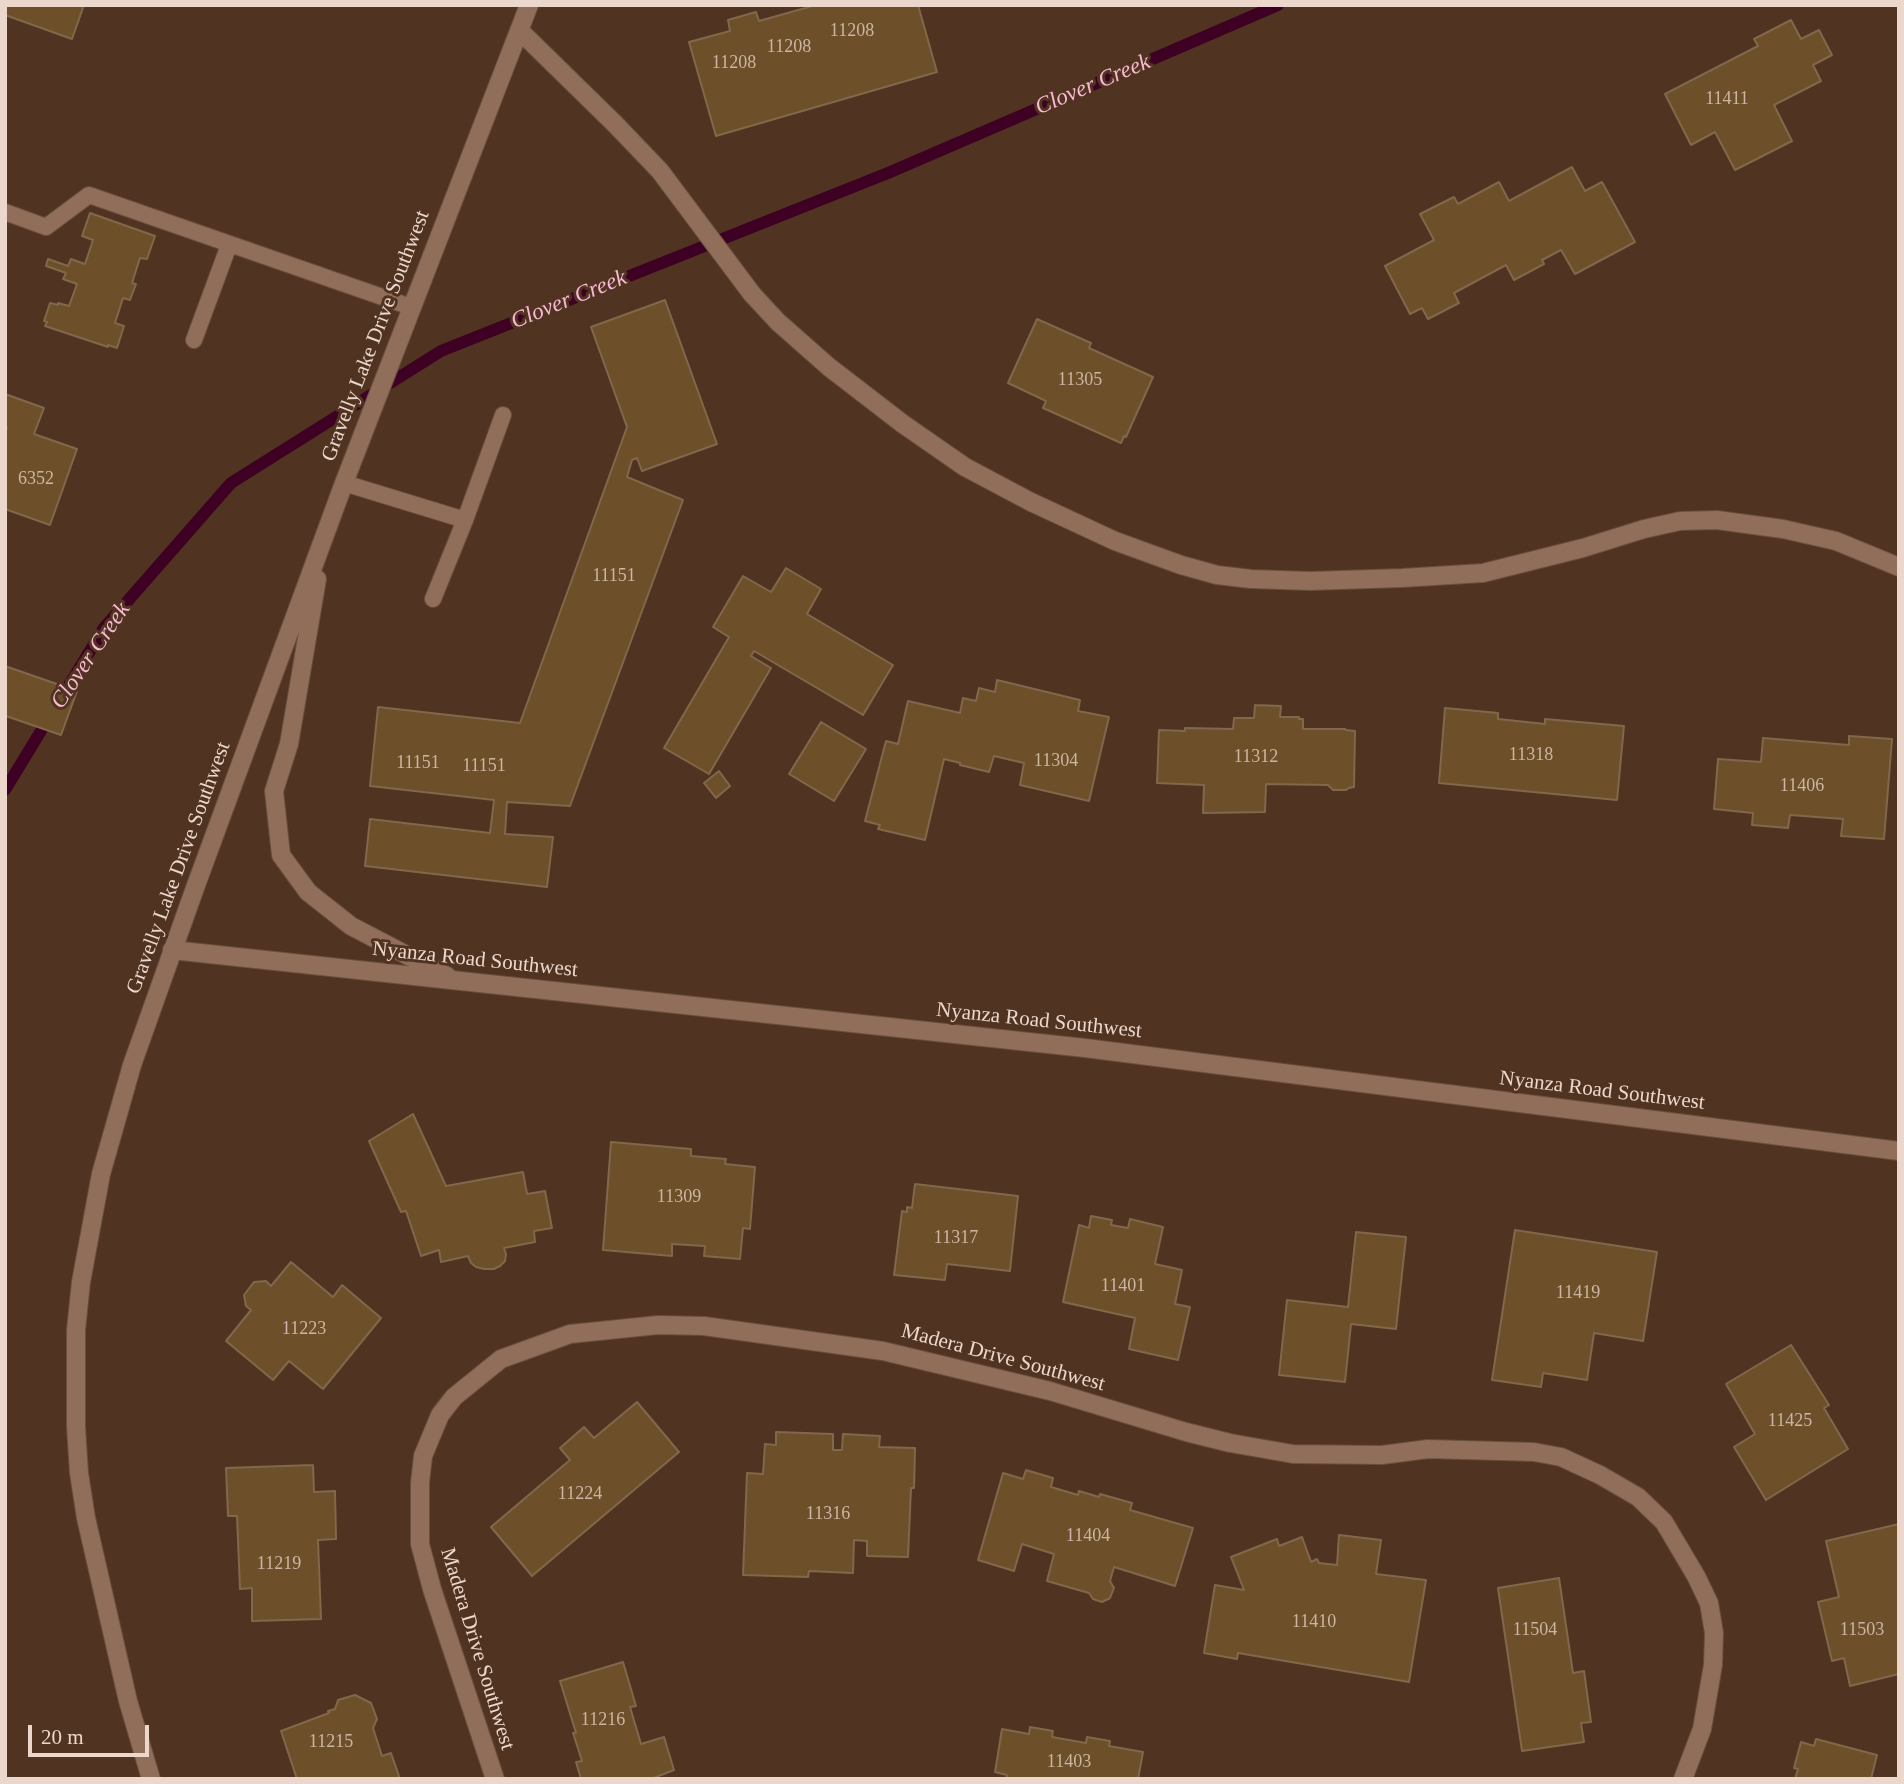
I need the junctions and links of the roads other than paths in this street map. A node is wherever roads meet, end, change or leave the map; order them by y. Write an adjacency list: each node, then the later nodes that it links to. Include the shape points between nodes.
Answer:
1 (529, 5): 2 (street, Gravelly Lake Drive Southwest)
2 (520, 32): 5 (street, Gravelly Lake Drive Southwest); 11 (street, via 660,171 752,294 829,367 965,467 1115,541 1217,575 1310,582 1483,572 1644,528 1717,520 1836,541)
3 (5, 212): 4 (lane, via 46,227 89,195)
4 (229, 245): 5 (lane); 6 (lane)
5 (411, 307): 8 (street, Gravelly Lake Drive Southwest)
6 (194, 340)
7 (503, 415): 9 (lane)
8 (344, 483): 9 (lane); 10 (street, Gravelly Lake Drive Southwest)
9 (465, 520): 12 (lane)
10 (324, 534): 13 (street, Gravelly Lake Drive Southwest); 14 (street, via 289,744 274,791 281,855 308,892 351,926)
11 (1899, 567)
12 (433, 599)
13 (172, 950): 14 (street, Nyanza Road Southwest); 16 (street, Gravelly Lake Drive Southwest, via 101,1174 76,1330 76,1427 86,1518)
14 (456, 981): 15 (street, Nyanza Road Southwest, via 1086,1048)
15 (1899, 1151)
16 (150, 1779)
17 (495, 1779): 18 (street, Madera Drive Southwest, via 420,1544 422,1456 440,1415 454,1397 501,1359 570,1335 658,1325 704,1326 883,1350 1050,1391 1186,1432 1293,1454 1382,1455 1428,1449 1561,1457 1647,1505 1664,1522 1709,1604 1713,1665 1702,1729)
18 (1683, 1779)

